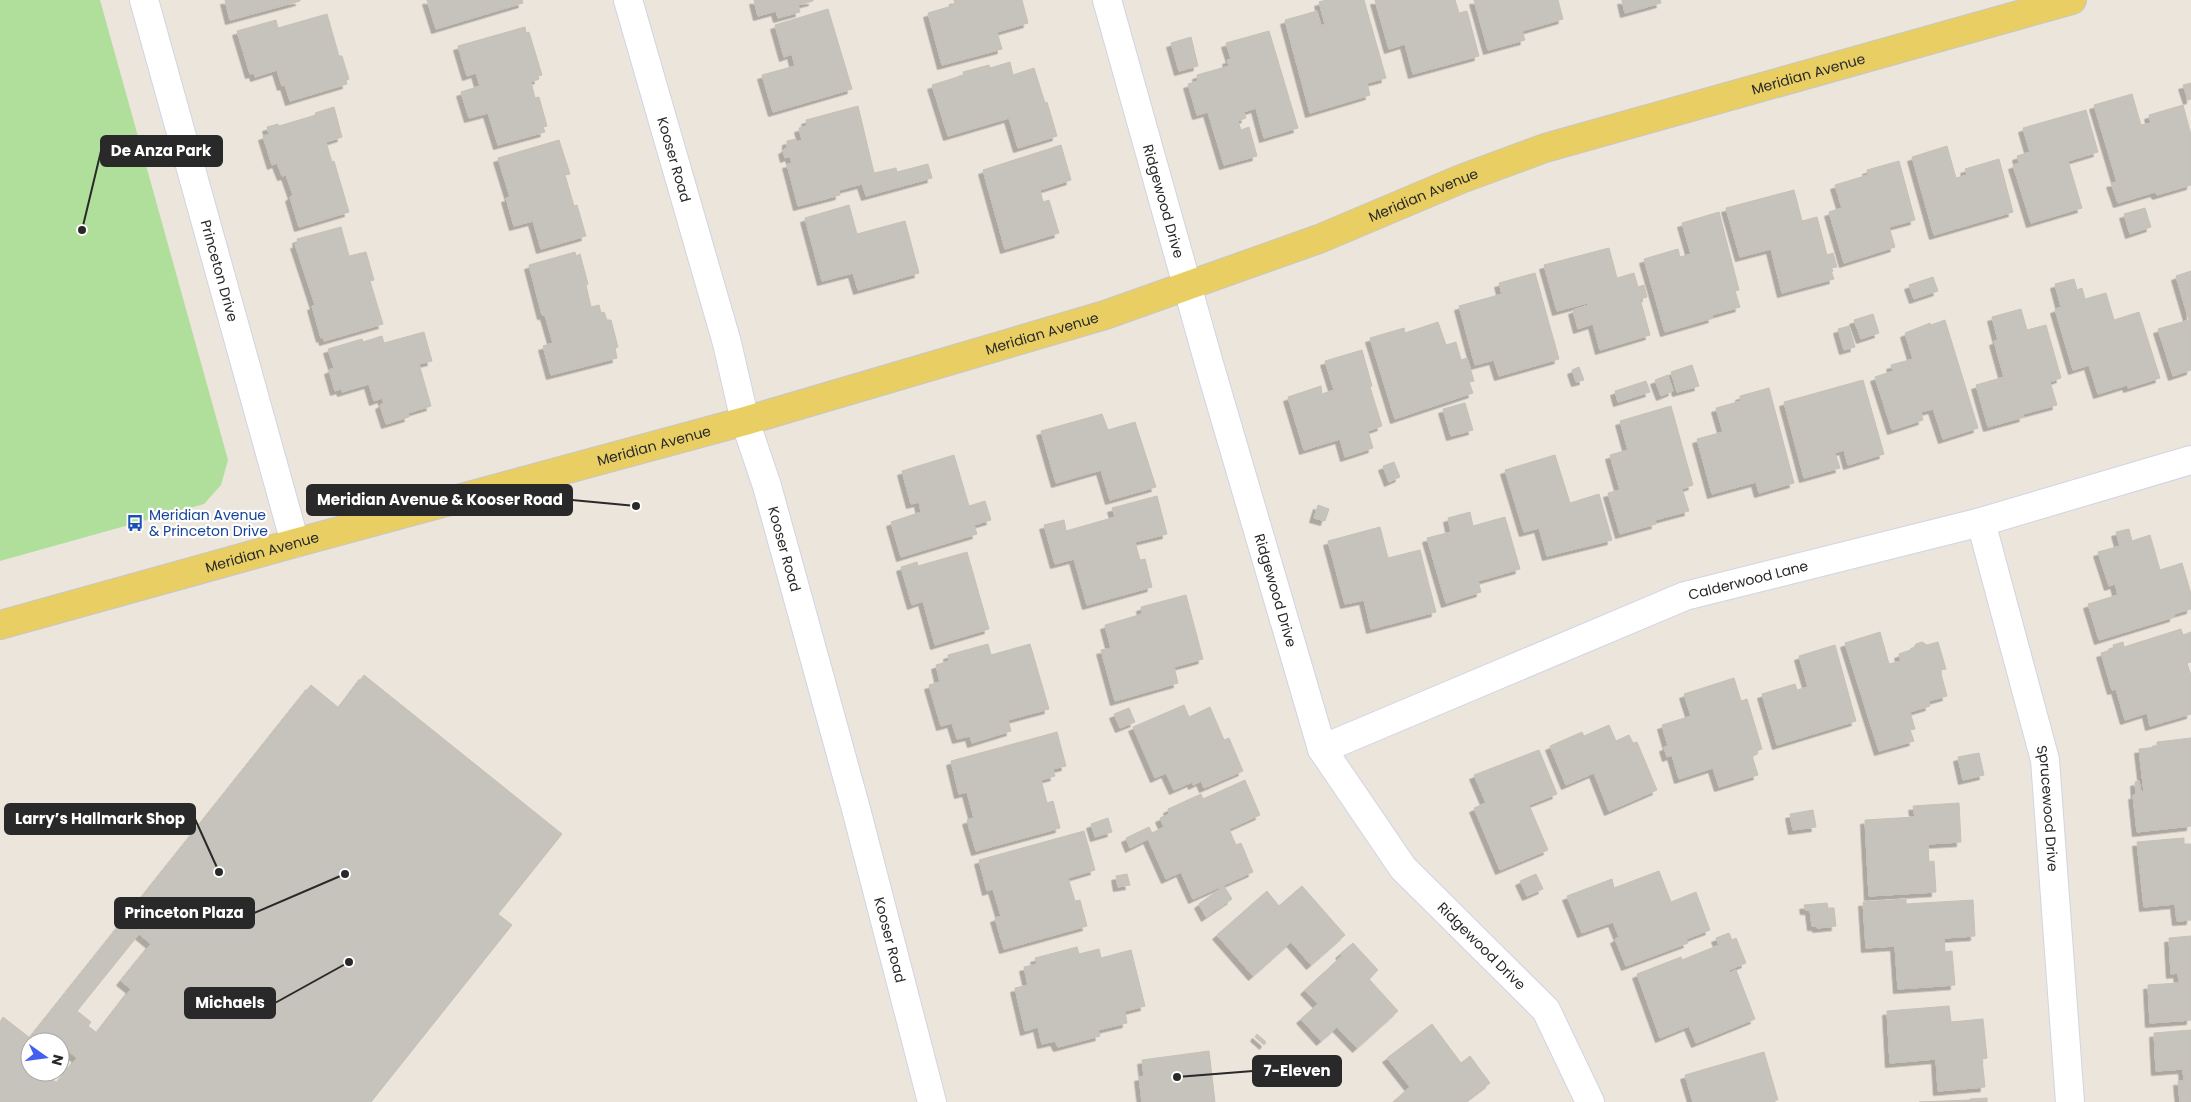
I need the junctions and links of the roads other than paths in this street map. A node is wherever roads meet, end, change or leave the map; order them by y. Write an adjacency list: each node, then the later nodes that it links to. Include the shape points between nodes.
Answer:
1 (144, 0): 9 (street, Princeton Drive)
2 (628, 0): 6 (street, Kooser Road, via 727,343)
3 (1107, 0): 5 (street, Ridgewood Drive)
4 (2072, 0): 5 (main road, Meridian Avenue, via 1545,148 1461,179 1320,239)
5 (1188, 286): 6 (main road, Meridian Avenue, via 1106,314); 11 (street, Ridgewood Drive)
6 (745, 421): 9 (main road, Meridian Avenue); 12 (street, Kooser Road, via 768,486)
7 (2191, 460): 8 (street, Calderwood Lane)
8 (1981, 522): 11 (street, Calderwood Lane, via 1685,596); 14 (street, Sprucewood Drive, via 2045,760)
9 (295, 543): 10 (main road, Meridian Avenue)
10 (0, 625)
11 (1322, 749): 13 (street, Ridgewood Drive, via 1403,868 1546,1010)
12 (932, 1102)
13 (1590, 1102)
14 (2070, 1102)

